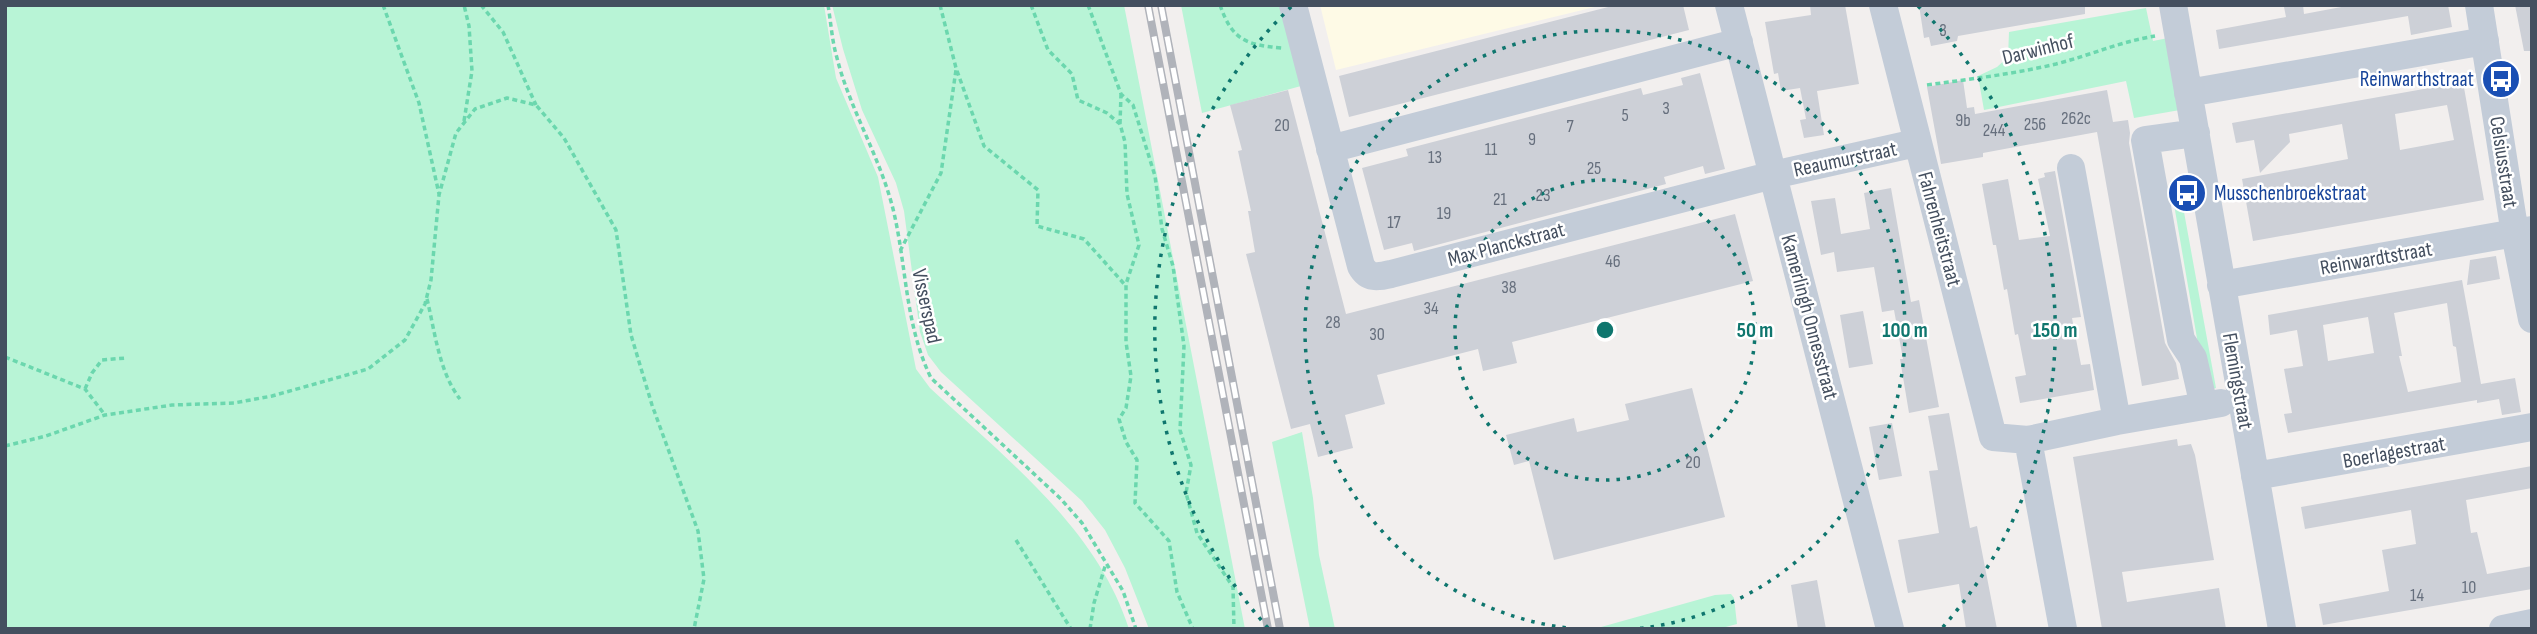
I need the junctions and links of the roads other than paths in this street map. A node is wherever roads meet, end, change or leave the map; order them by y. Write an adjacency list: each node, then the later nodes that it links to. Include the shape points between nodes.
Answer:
1 (1293, 5): 11 (street, Max Planckstraat)
2 (1730, 5): 7 (street, Kamerlingh Onnesstraat)
3 (1883, 5): 10 (street, Fahrenheitstraat)
4 (2479, 5): 6 (street, Celsiusstraat)
5 (2176, 19): 8 (street, Flemingstraat)
6 (2485, 41): 8 (street); 14 (street, Celsiusstraat)
7 (1739, 42): 11 (street); 13 (street, Kamerlingh Onnesstraat)
8 (2188, 93): 9 (street, Flemingstraat)
9 (2196, 133): 15 (street, Flemingstraat); 18 (street, Flemingstraat, via 2145,140 2181,340 2193,358)
10 (1916, 144): 13 (street, Reaumurstraat); 21 (street, Fahrenheitstraat, via 1993,437)
11 (1330, 149): 13 (street, Max Planckstraat, via 1361,266 1374,277)
12 (2071, 168): 19 (street)
13 (1773, 175): 24 (street, Kamerlingh Onnesstraat)
14 (2524, 232): 15 (street, Reinwardtstraat); 16 (street, Celsiusstraat)
15 (2221, 285): 17 (street, Flemingstraat)
16 (2532, 318)
17 (2241, 400): 18 (street); 22 (street, Flemingstraat)
18 (2204, 406): 19 (street)
19 (2117, 421): 21 (street)
20 (2532, 427): 22 (street, Boerlagestraat)
21 (2028, 440): 25 (street)
22 (2255, 476): 26 (street, Flemingstraat)
23 (2532, 623): 27 (street)
24 (1890, 629)
25 (2063, 629)
26 (2282, 629)
27 (2504, 629)

